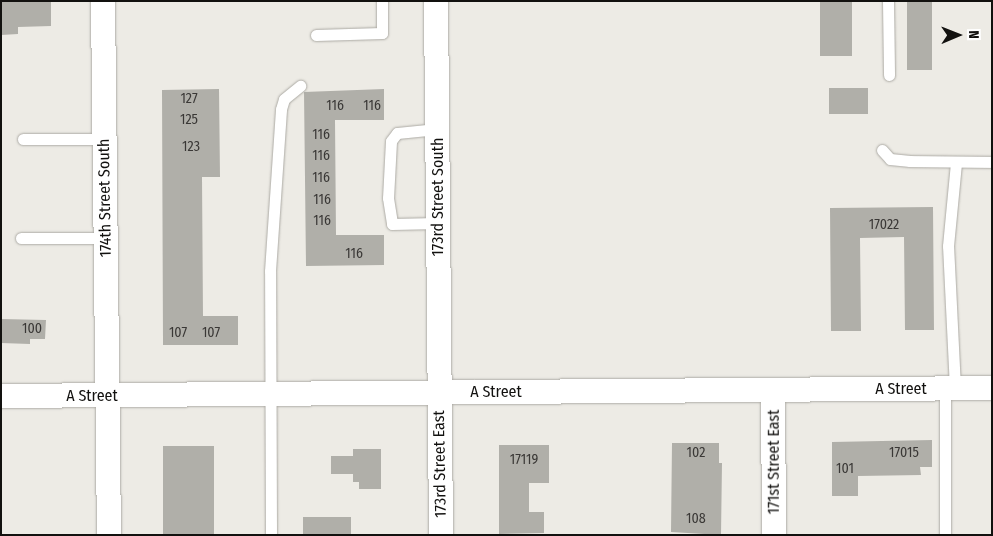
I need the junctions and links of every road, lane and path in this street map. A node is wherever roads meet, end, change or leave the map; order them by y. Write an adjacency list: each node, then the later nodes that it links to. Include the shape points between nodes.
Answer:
1 (103, 1): 10 (street, 174th Street South)
2 (382, 1): 5 (lane, via 382,33)
3 (436, 1): 8 (street, 173rd Street South)
4 (888, 1): 6 (lane)
5 (316, 35)
6 (888, 75)
7 (300, 86): 21 (lane, via 284,99 280,109 270,272)
8 (437, 129): 14 (street, 173rd Street South); 14 (lane, via 397,132 391,140 388,198 392,224)
9 (23, 139): 10 (lane)
10 (104, 139): 16 (street, 174th Street South)
11 (882, 150): 13 (lane, via 890,159)
12 (992, 162): 13 (lane)
13 (956, 163): 17 (lane, via 948,246)
14 (438, 223): 20 (street, 173rd Street South)
15 (21, 238): 16 (lane)
16 (106, 238): 22 (street, 174th Street South)
17 (950, 388): 18 (street, A Street); 19 (street, A Street); 28 (lane)
18 (992, 388)
19 (773, 390): 20 (street, A Street); 27 (street, 171st Street East)
20 (440, 392): 21 (street, A Street); 26 (street, 173rd Street East)
21 (269, 394): 22 (street, A Street); 24 (lane)
22 (108, 395): 23 (street, A Street); 25 (street, 174th Street South)
23 (1, 396)
24 (271, 533)
25 (109, 535)
26 (441, 535)
27 (774, 535)
28 (945, 535)

